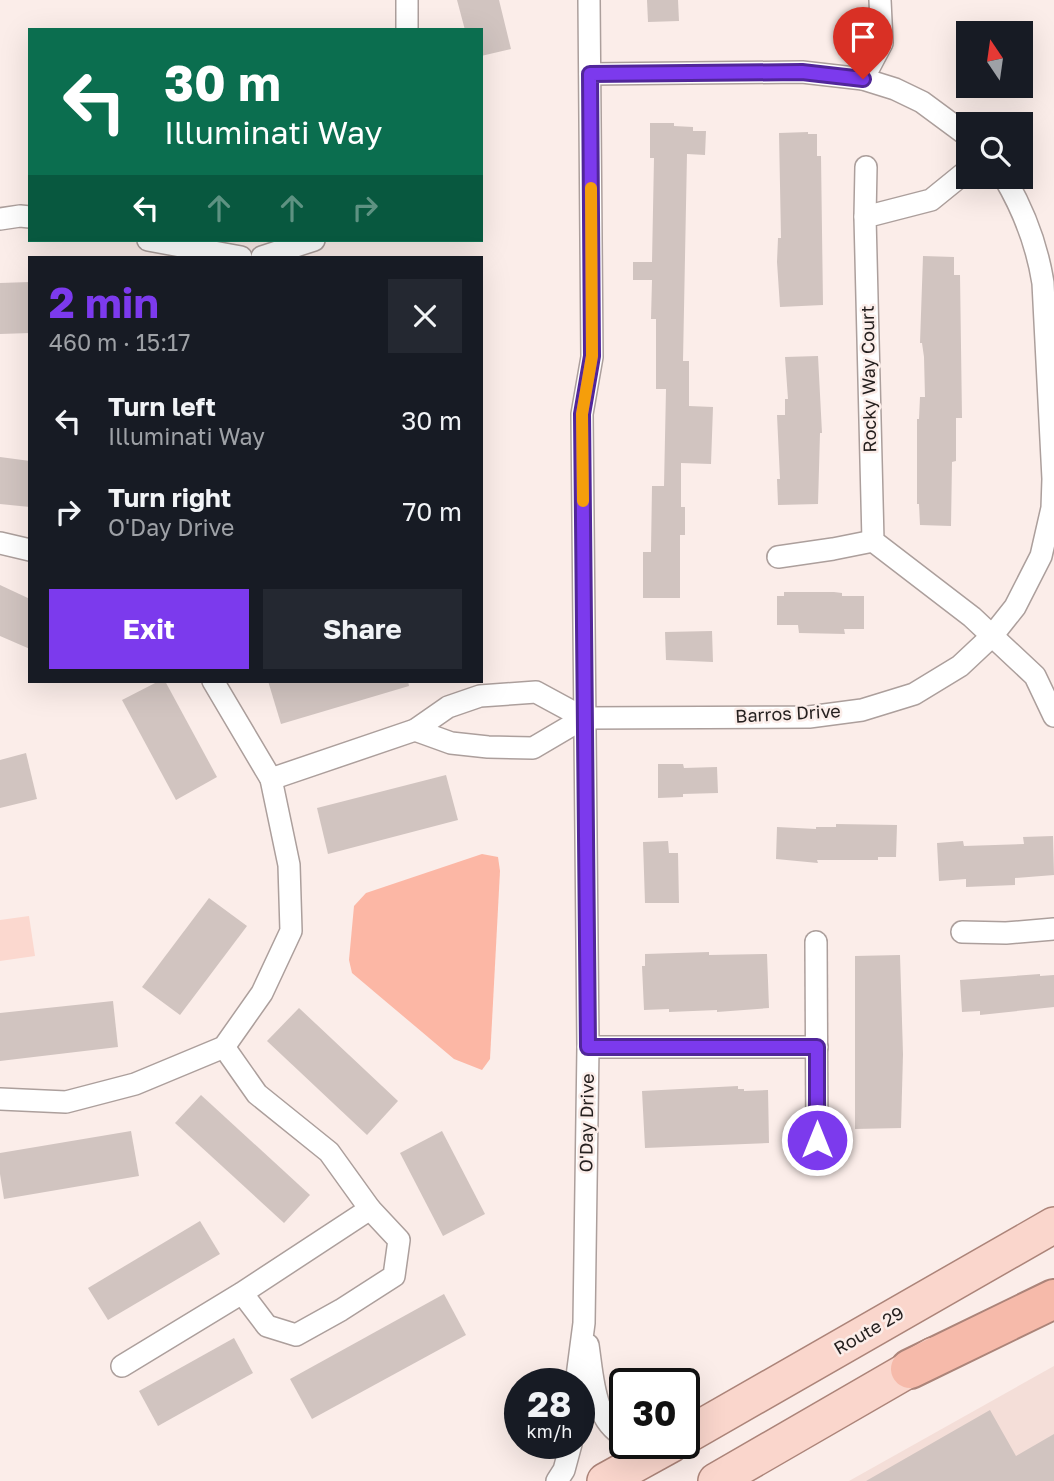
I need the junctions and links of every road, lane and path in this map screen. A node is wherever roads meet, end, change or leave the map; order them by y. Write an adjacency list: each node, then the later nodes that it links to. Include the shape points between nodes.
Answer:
1 (407, 0): 4 (street)
2 (589, 0): 5 (street, O'Day Drive)
3 (880, 0): 6 (street, via 882,43)
4 (407, 28)
5 (590, 74): 6 (street, via 802,72); 25 (street, O'Day Drive, via 592,356 582,414)
6 (863, 79): 7 (street, via 922,102)
7 (956, 127)
8 (866, 167): 12 (street, Rocky Way Court)
9 (956, 180): 12 (street, via 931,201)
10 (1011, 189): 22 (street, Barros Drive, via 1041,272 1052,508 1041,556 1015,607)
11 (28, 217): 13 (street)
12 (865, 217): 18 (street, Rocky Way Court)
13 (0, 219)
14 (159, 242): 16 (street)
15 (308, 242): 17 (street)
16 (236, 256)
17 (265, 256)
18 (873, 541): 21 (street); 22 (street)
19 (0, 543): 20 (street)
20 (28, 550)
21 (778, 557)
22 (992, 636): 24 (street, via 1035,676); 25 (street, Barros Drive, via 943,678 914,694 862,710 809,717)
23 (214, 683): 27 (street)
24 (1054, 716)
25 (584, 718): 26 (street, via 533,748 452,743); 26 (street, via 536,692 480,696 449,707); 32 (street, O'Day Drive)
26 (415, 730): 27 (street)
27 (271, 779): 31 (street, via 289,865 291,931 262,993)
28 (1054, 929): 29 (street)
29 (962, 932)
30 (816, 942): 33 (street)
31 (224, 1047): 34 (street, via 135,1084 66,1102); 36 (street, via 257,1094 329,1152)
32 (588, 1047): 33 (street); 41 (street, O'Day Drive)
33 (817, 1047): 35 (street)
34 (0, 1099)
35 (817, 1140)
36 (370, 1209): 39 (street); 39 (street, via 399,1240 394,1276 296,1335 267,1326)
37 (1054, 1225): 46 (main road, Route 29)
38 (1054, 1284): 44 (main road)
39 (242, 1293): 42 (street)
40 (1054, 1299): 44 (highway)
41 (584, 1323): 43 (street, O'Day Drive); 45 (street, O'Day Drive, via 598,1406)
42 (122, 1366)
43 (578, 1368)
44 (910, 1369): 51 (main road)
45 (609, 1423)
46 (700, 1428)
47 (567, 1459): 49 (street)
48 (644, 1459): 50 (main road)
49 (556, 1481)
50 (605, 1481)
51 (716, 1481)

